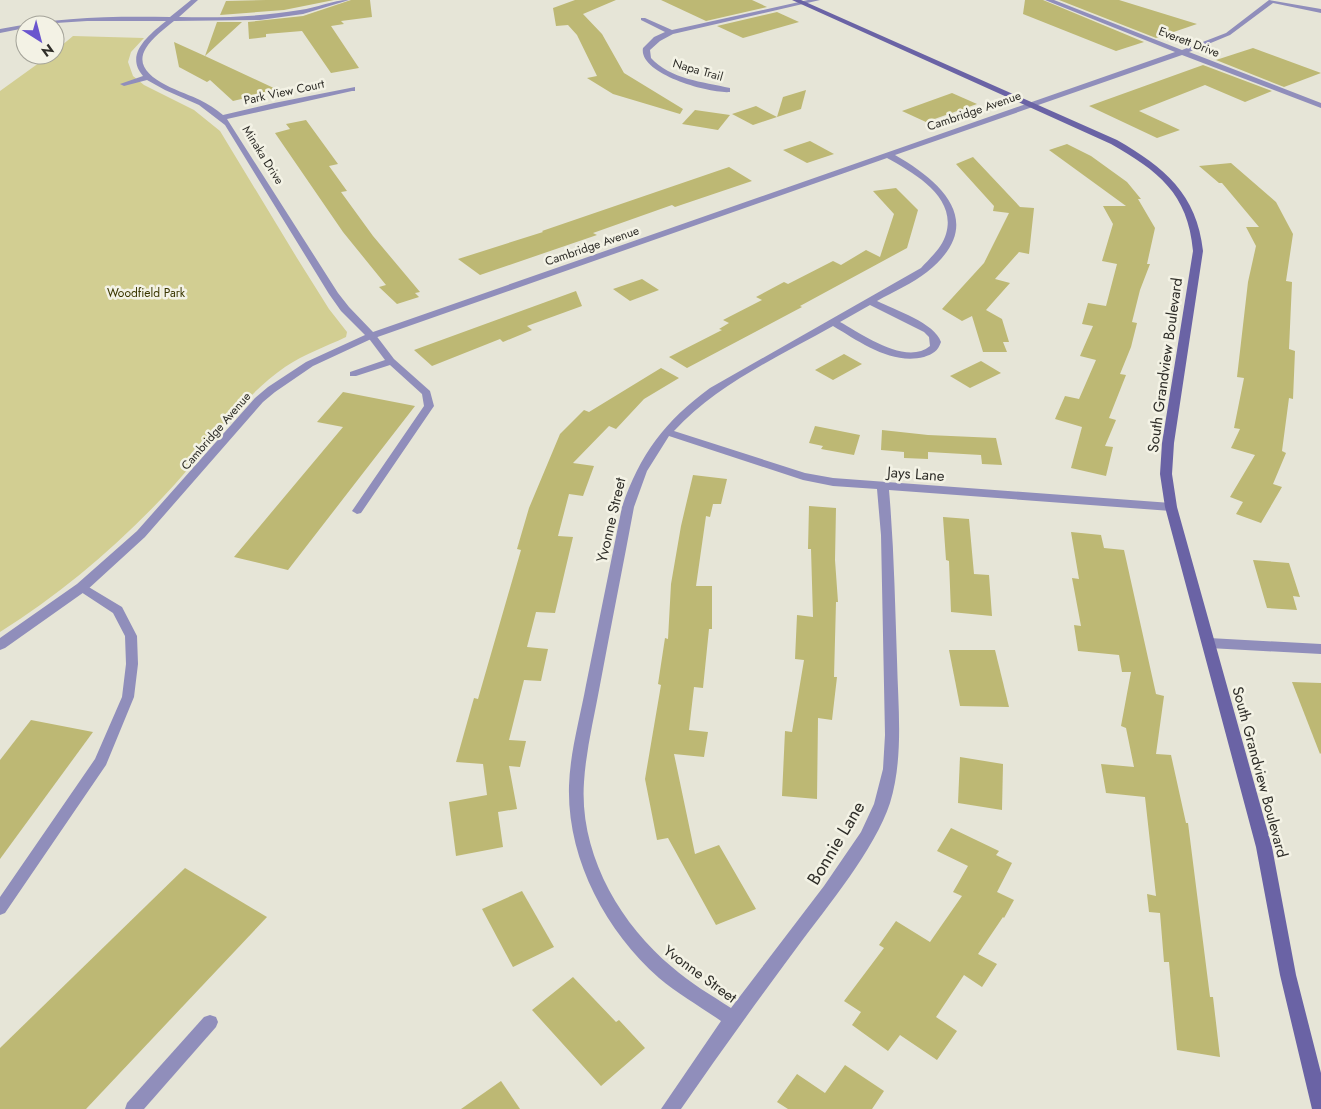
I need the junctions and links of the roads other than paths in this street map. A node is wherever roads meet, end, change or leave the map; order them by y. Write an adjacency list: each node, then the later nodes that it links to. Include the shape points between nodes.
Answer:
1 (195, 0): 8 (street)
2 (346, 0): 8 (street, via 280,15)
3 (817, 0): 6 (street, Napa Trail)
4 (1048, 0): 12 (street, Everett Drive)
5 (1273, 0): 7 (street); 12 (street, Cambridge Avenue, via 1228,34)
6 (798, 2): 11 (street, Napa Trail); 17 (street, South Grandview Boulevard)
7 (1321, 12)
8 (178, 15): 10 (street, via 86,12 37,20); 13 (street, via 141,52 139,64)
9 (643, 19): 11 (street)
10 (0, 31)
11 (671, 32): 16 (street, Napa Trail, via 648,47 645,54 651,65 667,74)
12 (1183, 52): 17 (street, Cambridge Avenue); 18 (street, Everett Drive)
13 (147, 77): 14 (street); 19 (street, Minaka Drive, via 198,101)
14 (124, 84)
15 (352, 89): 19 (street, Park View Court)
16 (727, 90)
17 (1032, 104): 20 (street, Cambridge Avenue); 28 (street, South Grandview Boulevard, via 1114,142 1151,165 1178,192 1190,209 1196,226 1198,251 1168,443 1166,474)
18 (1321, 106)
19 (221, 118): 23 (street, Minaka Drive, via 233,130 334,294)
20 (888, 155): 21 (street, Yvonne Street, via 924,176 941,193 951,213 952,232 939,257 924,270); 23 (street, Cambridge Avenue)
21 (870, 301): 22 (street, Yvonne Street); 22 (street, via 928,330 936,340 934,349 916,356 896,354)
22 (832, 322): 26 (street, Yvonne Street, via 714,390 692,405)
23 (372, 336): 24 (lane); 30 (street, Cambridge Avenue, via 320,358 280,381 238,423 141,534)
24 (392, 360): 25 (lane); 29 (lane, via 426,393 429,406)
25 (354, 374)
26 (666, 432): 27 (street, Jays Lane, via 803,476); 35 (street, Yvonne Street, via 646,459 628,507 575,782 576,808 583,852 613,913 648,956 668,974)
27 (883, 487): 28 (street, Jays Lane); 35 (street, Bonnie Lane, via 892,735 890,768 882,804 867,836 830,891)
28 (1171, 507): 31 (street, South Grandview Boulevard)
29 (357, 511)
30 (82, 586): 32 (street, Cambridge Avenue); 34 (lane, via 118,610 131,636 128,697 101,761)
31 (1209, 643): 33 (street); 39 (street, South Grandview Boulevard, via 1264,847 1288,975)
32 (0, 645)
33 (1321, 649)
34 (0, 909)
35 (733, 1019): 38 (street, Bonnie Lane)
36 (210, 1022): 37 (lane)
37 (133, 1109)
38 (670, 1109)
39 (1321, 1109)

